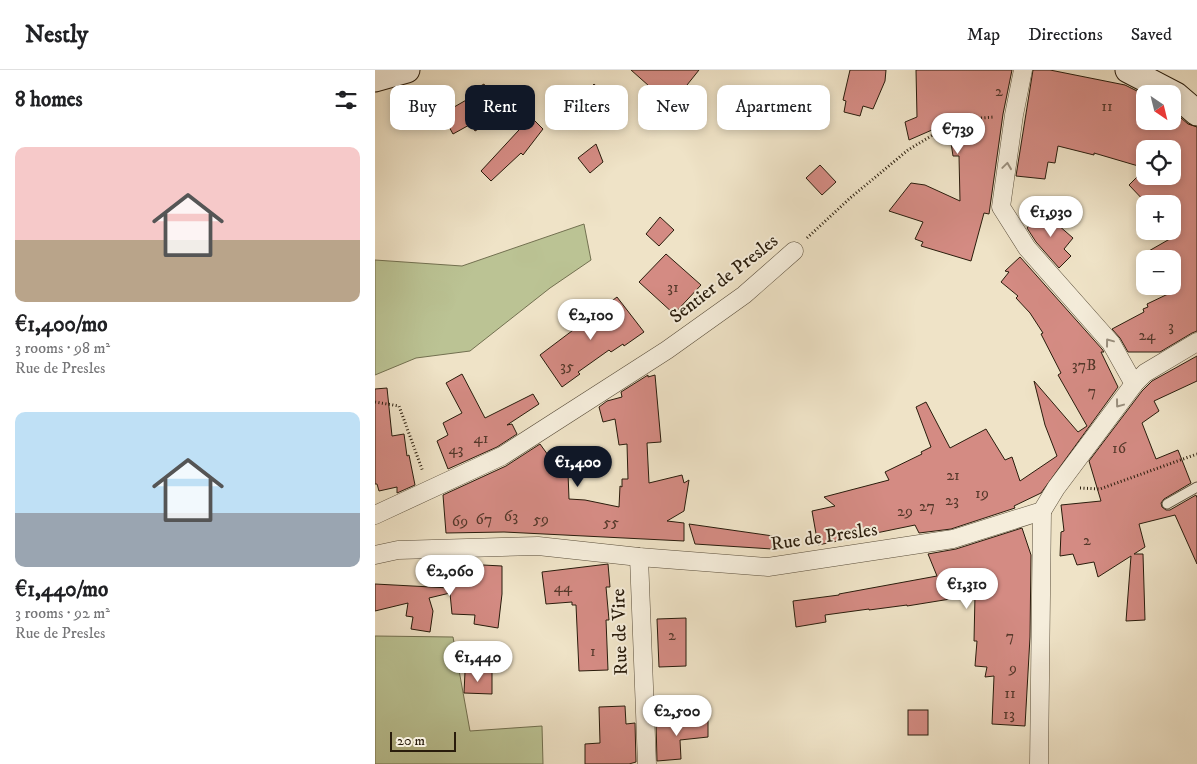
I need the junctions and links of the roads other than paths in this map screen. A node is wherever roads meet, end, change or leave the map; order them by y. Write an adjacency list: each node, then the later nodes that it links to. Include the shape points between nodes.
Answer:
1 (407, 70): 4 (main road)
2 (1023, 70): 8 (street, one-way to 2, via 1111,343 1027,248 1001,207)
3 (1127, 70): 5 (main road, via 1176,96)
4 (375, 79)
5 (1197, 113)
6 (794, 250): 12 (street, Sentier de Presles, via 744,295 667,350 502,456)
7 (1197, 342): 8 (street, via 1145,373)
8 (1134, 384): 11 (street, one-way to 11)
9 (1197, 487): 10 (lane)
10 (1167, 504)
11 (1042, 511): 14 (street, Rue de Presles, via 953,539 768,567); 16 (street)
12 (375, 515)
13 (375, 555): 14 (street, Rue de Presles, via 398,550 538,546)
14 (639, 557): 15 (street, Rue de Vire)
15 (647, 764)
16 (1039, 764)

